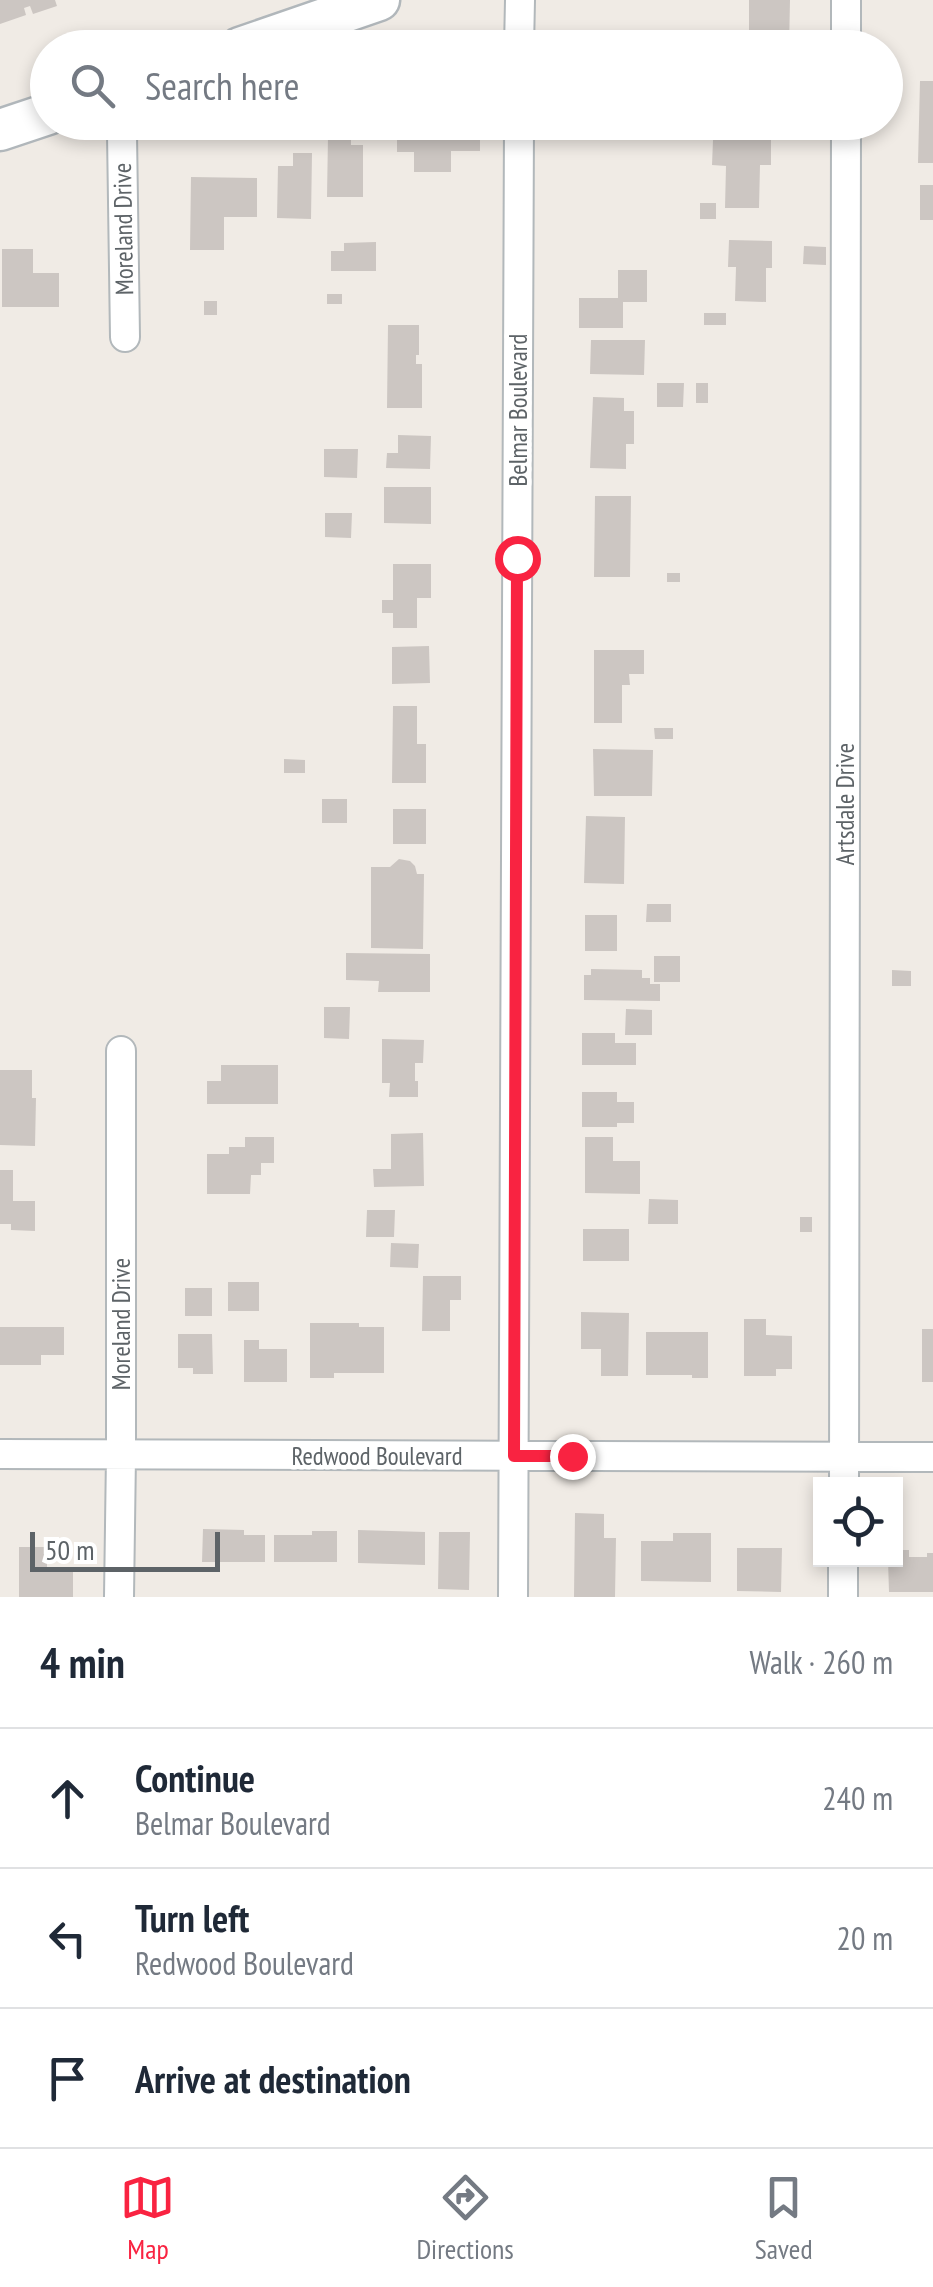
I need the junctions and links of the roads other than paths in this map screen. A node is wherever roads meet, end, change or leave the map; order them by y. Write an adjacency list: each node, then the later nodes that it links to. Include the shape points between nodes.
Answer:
1 (379, 0): 4 (street)
2 (520, 0): 5 (street)
3 (846, 0): 6 (street)
4 (292, 30)
5 (520, 30)
6 (846, 30)
7 (30, 120): 8 (street)
8 (0, 130)
9 (122, 140): 12 (street, Moreland Drive)
10 (519, 140): 16 (street, Belmar Boulevard)
11 (846, 140): 18 (street, Artsdale Drive)
12 (124, 337)
13 (122, 1052): 15 (street, Moreland Drive)
14 (0, 1454): 15 (street, Redwood Boulevard)
15 (122, 1455): 16 (street, Redwood Boulevard); 20 (street, Moreland Drive)
16 (514, 1456): 18 (street, Redwood Boulevard); 21 (street, Belmar Boulevard)
17 (933, 1457): 18 (street, Redwood Boulevard)
18 (844, 1470)
19 (843, 1567): 22 (street)
20 (118, 1597)
21 (513, 1597)
22 (842, 1597)

